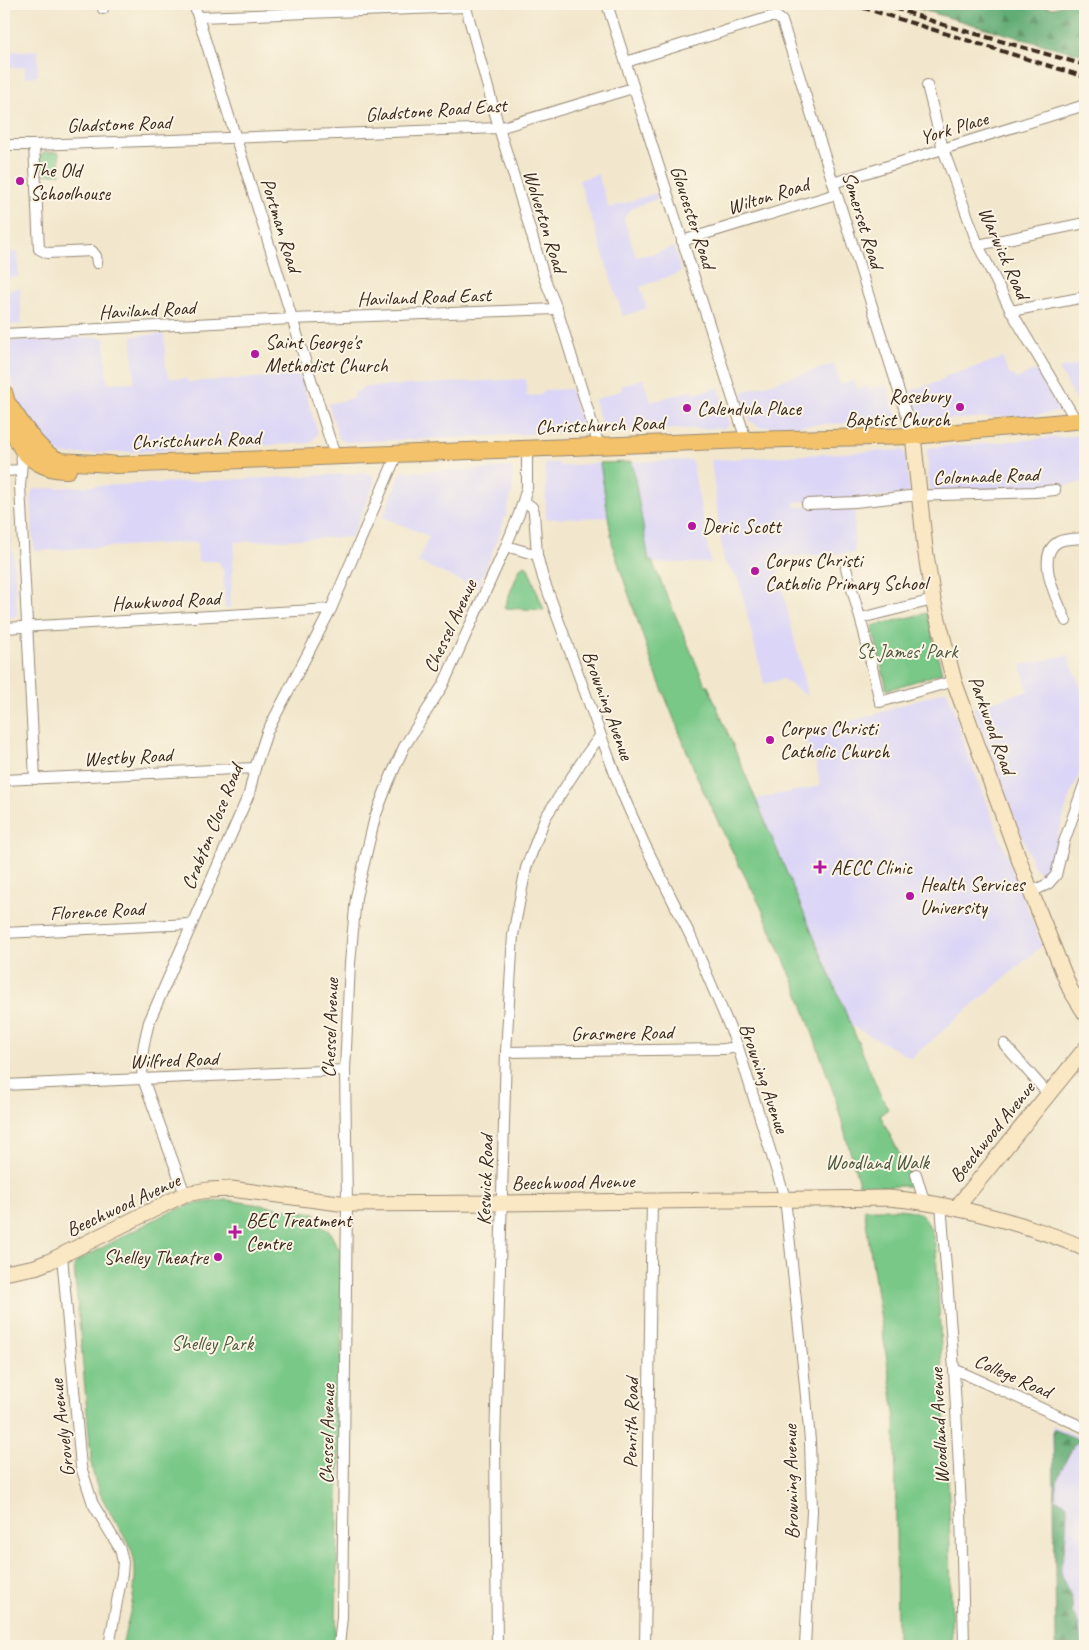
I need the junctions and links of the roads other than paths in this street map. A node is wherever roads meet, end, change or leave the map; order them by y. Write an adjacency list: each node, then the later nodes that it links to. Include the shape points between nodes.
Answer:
1 (194, 4): 4 (street, Portman Road)
2 (607, 4): 5 (street, Gloucester Road)
3 (465, 5): 4 (street); 9 (street, Wolverton Road)
4 (199, 17): 10 (street, Portman Road)
5 (626, 62): 7 (street, Gloucester Road); 14 (street, Somerset Road, via 777,16 782,21)
6 (927, 86): 13 (street, Warwick Road)
7 (633, 88): 9 (street, Gladstone Road East); 16 (street, Gloucester Road)
8 (1085, 106): 13 (street, York Place)
9 (499, 128): 10 (street, Gladstone Road East); 20 (street, Wolverton Road, via 545,280)
10 (235, 137): 12 (street, Gladstone Road); 22 (street, Portman Road)
11 (4, 145): 12 (street, Gladstone Road)
12 (34, 145): 18 (street, via 39,249 47,253 92,251)
13 (944, 149): 14 (street, York Place); 17 (street, Warwick Road)
14 (835, 188): 16 (street, Wilton Road); 26 (street, Somerset Road)
15 (1085, 223): 17 (street)
16 (682, 241): 27 (street, Gloucester Road)
17 (978, 245): 21 (street, Warwick Road)
18 (96, 263)
19 (1085, 297): 21 (street)
20 (557, 309): 22 (street, Haviland Road East); 29 (street, Wolverton Road)
21 (1011, 311): 25 (street, Warwick Road)
22 (292, 319): 23 (street, Haviland Road); 32 (street, Portman Road)
23 (4, 334)
24 (6, 399): 28 (main road); 33 (main road)
25 (1081, 421): 26 (main road, Christchurch Road)
26 (913, 436): 27 (main road, Christchurch Road); 37 (street, Parkwood Road)
27 (746, 440): 29 (main road, Christchurch Road)
28 (18, 442): 33 (main road, via 32,459); 34 (street)
29 (599, 446): 30 (main road, Christchurch Road)
30 (527, 448): 31 (main road, Christchurch Road); 38 (street, Chessel Avenue)
31 (397, 454): 32 (main road, Christchurch Road); 45 (street, Crabton Close Road)
32 (335, 456): 33 (main road, Christchurch Road, via 64,470)
33 (44, 459)
34 (22, 470): 35 (street); 48 (street, via 20,486)
35 (4, 471)
36 (1055, 490): 37 (street, Colonnade Road)
37 (920, 497): 39 (street, Colonnade Road); 44 (street, Parkwood Road)
38 (524, 501): 41 (street, Chessel Avenue); 42 (street, Browning Avenue, via 534,512)
39 (807, 504)
40 (1085, 538): 47 (street, via 1059,541 1050,549 1046,560 1053,590)
41 (506, 546): 42 (street); 65 (street, Chessel Avenue, via 443,685 404,746 375,817 356,897)
42 (537, 555): 51 (street, Browning Avenue)
43 (846, 568): 46 (street)
44 (933, 600): 46 (street); 50 (street, Parkwood Road)
45 (331, 609): 48 (street, Hawkwood Road); 52 (street, Crabton Close Road, via 267,732)
46 (861, 618): 50 (street, via 880,702)
47 (1066, 621)
48 (28, 626): 49 (street, Hawkwood Road); 53 (street)
49 (4, 628)
50 (954, 680): 57 (street, Parkwood Road)
51 (600, 736): 62 (street, Browning Avenue, via 644,843 691,937); 64 (street, Keswick Road, via 545,818 526,868 513,934)
52 (255, 768): 53 (street, Westby Road); 58 (street, Crabton Close Road, via 248,794)
53 (35, 779): 54 (street, Westby Road)
54 (4, 780)
55 (1085, 782): 56 (street)
56 (1080, 809): 57 (street, via 1064,842 1056,875 1048,884)
57 (1031, 892): 60 (street, Parkwood Road, via 1070,989)
58 (191, 924): 59 (street, Florence Road); 66 (street, Crabton Close Road, via 149,1022 142,1051)
59 (4, 933)
60 (1085, 1013)
61 (1004, 1044): 68 (street)
62 (738, 1047): 64 (street, Grasmere Road); 71 (street, Browning Avenue)
63 (1085, 1049): 68 (street, Beechwood Avenue)
64 (506, 1052): 74 (street, Keswick Road)
65 (345, 1070): 66 (street, Wilfred Road); 75 (street, Chessel Avenue)
66 (143, 1079): 67 (street, Wilfred Road); 70 (street, Crabton Close Road)
67 (4, 1085)
68 (1049, 1095): 77 (street, Beechwood Avenue)
69 (916, 1174): 73 (street)
70 (185, 1194): 75 (street, Beechwood Avenue, via 231,1189); 79 (street, Beechwood Avenue)
71 (785, 1198): 72 (street, Beechwood Avenue); 73 (street, Beechwood Avenue); 87 (street, Browning Avenue, via 810,1441 812,1511)
72 (652, 1200): 74 (street, Beechwood Avenue); 86 (street, Penrith Road)
73 (924, 1201): 76 (street, Beechwood Avenue)
74 (502, 1203): 75 (street, Beechwood Avenue); 85 (street, Keswick Road, via 495,1444)
75 (347, 1204): 84 (street, Chessel Avenue)
76 (941, 1204): 77 (street, Beechwood Avenue); 81 (street, Woodland Avenue)
77 (957, 1207): 78 (street, via 1068,1240)
78 (1085, 1249)
79 (62, 1256): 80 (street, Beechwood Avenue, via 35,1267); 83 (street, Grovely Avenue, via 81,1467 93,1504 120,1549 123,1562)
80 (4, 1273)
81 (954, 1369): 82 (street, College Road); 88 (street, Woodland Avenue)
82 (1085, 1428)
83 (109, 1646)
84 (339, 1646)
85 (497, 1646)
86 (645, 1646)
87 (805, 1646)
88 (964, 1646)

